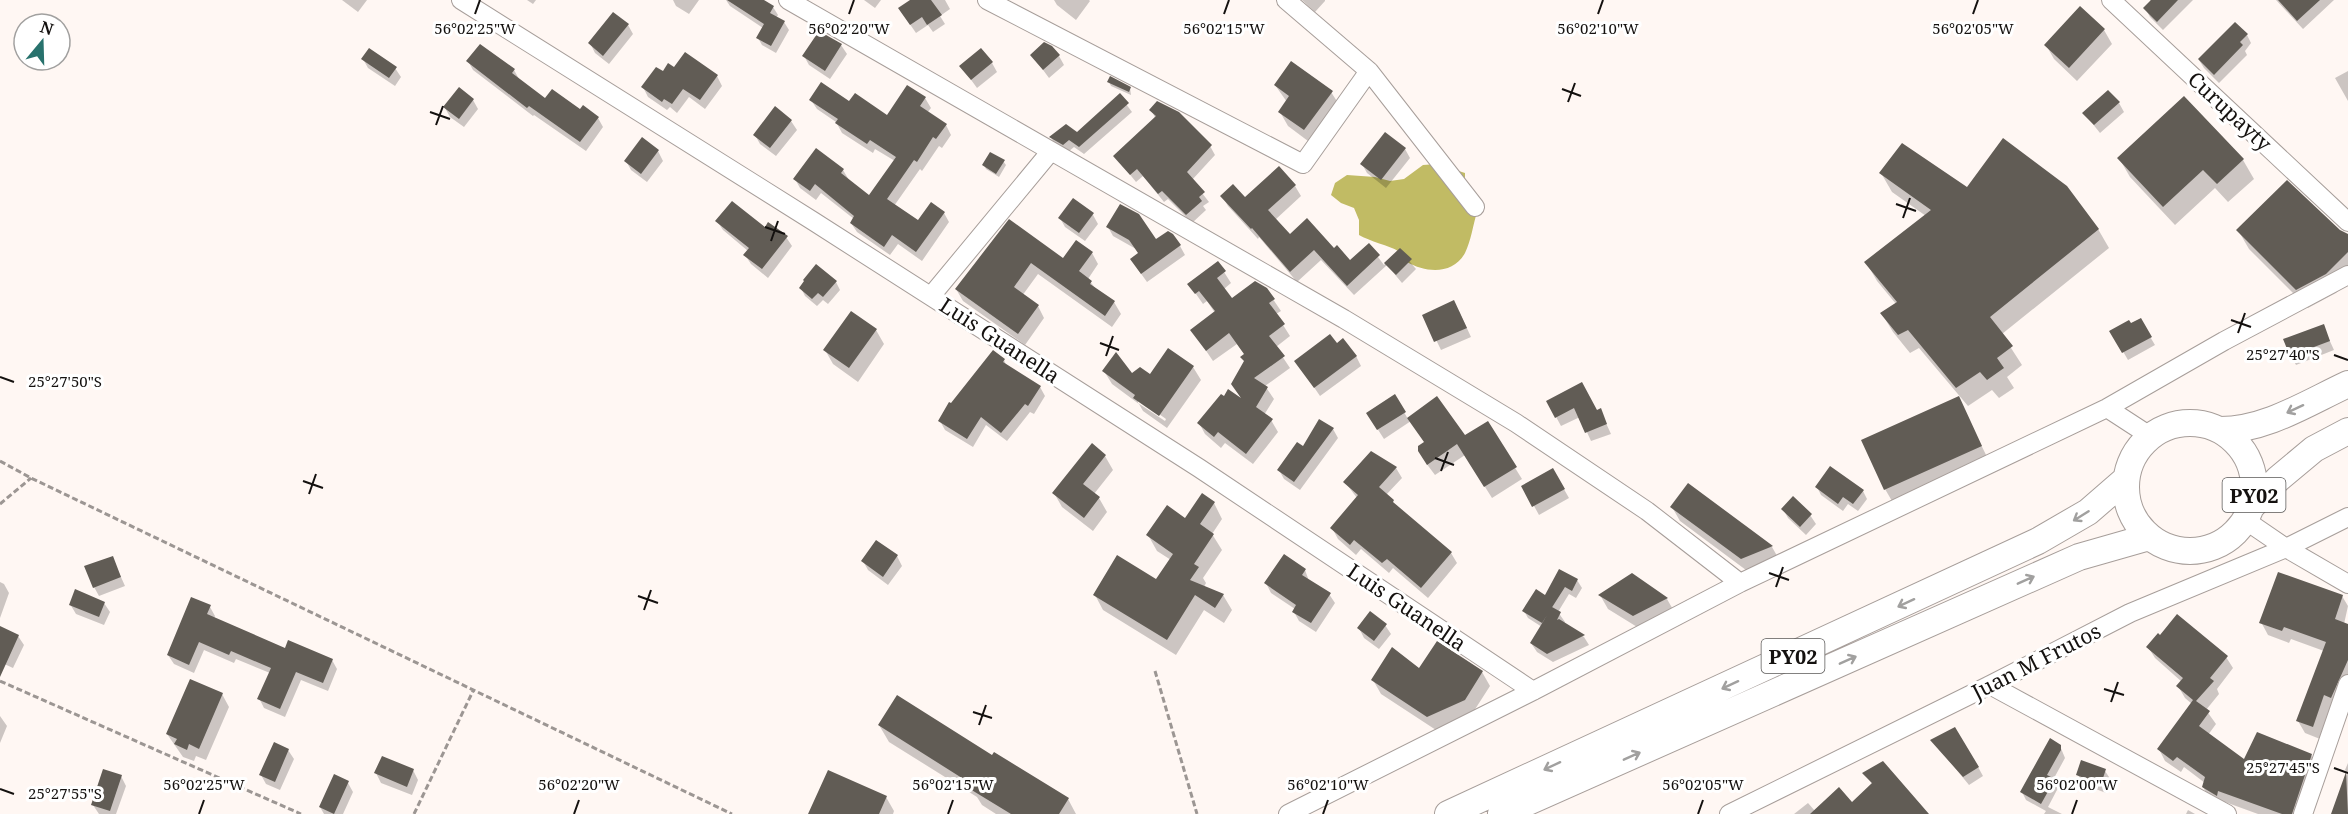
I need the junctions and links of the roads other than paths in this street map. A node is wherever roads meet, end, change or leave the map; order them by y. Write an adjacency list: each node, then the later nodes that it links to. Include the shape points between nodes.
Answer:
1 (461, 0): 11 (street, Luis Guanella)
2 (788, 0): 7 (street)
3 (987, 0): 6 (street, via 1303,164)
4 (1286, 0): 6 (street)
5 (2111, 0): 9 (street, Curupayty)
6 (1369, 71): 8 (street)
7 (1051, 151): 11 (street); 24 (street, via 1516,423 1647,511)
8 (1475, 207)
9 (2348, 222)
10 (2348, 275): 13 (street)
11 (931, 296): 28 (street, Luis Guanella, via 1199,468)
12 (2348, 384): 14 (highway, PY02, one-way to 14, via 2259,425)
13 (2107, 408): 16 (street); 24 (street)
14 (2220, 430): 16 (highway, PY02, via 2184,423); 18 (highway, PY02, via 2235,441 2249,463 2255,488)
15 (2348, 431): 18 (highway, PY02, via 2314,449 2278,479)
16 (2151, 436): 17 (highway, PY02, via 2137,450)
17 (2126, 478): 20 (highway, PY02, via 2128,505 2140,528); 30 (highway, PY02, one-way to 30, via 2088,512 2038,542)
18 (2248, 513): 20 (highway, PY02, via 2226,540 2201,550 2174,549); 21 (street)
19 (2348, 517): 21 (street, Juan M Frutos)
20 (2150, 537): 31 (highway, PY02, one-way to 20, via 2079,557)
21 (2286, 548): 22 (street); 27 (street, Juan M Frutos, via 2130,613)
22 (2319, 566): 23 (street); 25 (street)
23 (2348, 574)
24 (1740, 583): 28 (street)
25 (2348, 584)
26 (2348, 684): 34 (street)
27 (1990, 686): 32 (street, Juan M Frutos); 33 (street)
28 (1533, 691): 29 (street)
29 (1287, 814)
30 (1448, 814)
31 (1501, 814)
32 (1728, 814)
33 (2227, 814)
34 (2303, 814)

